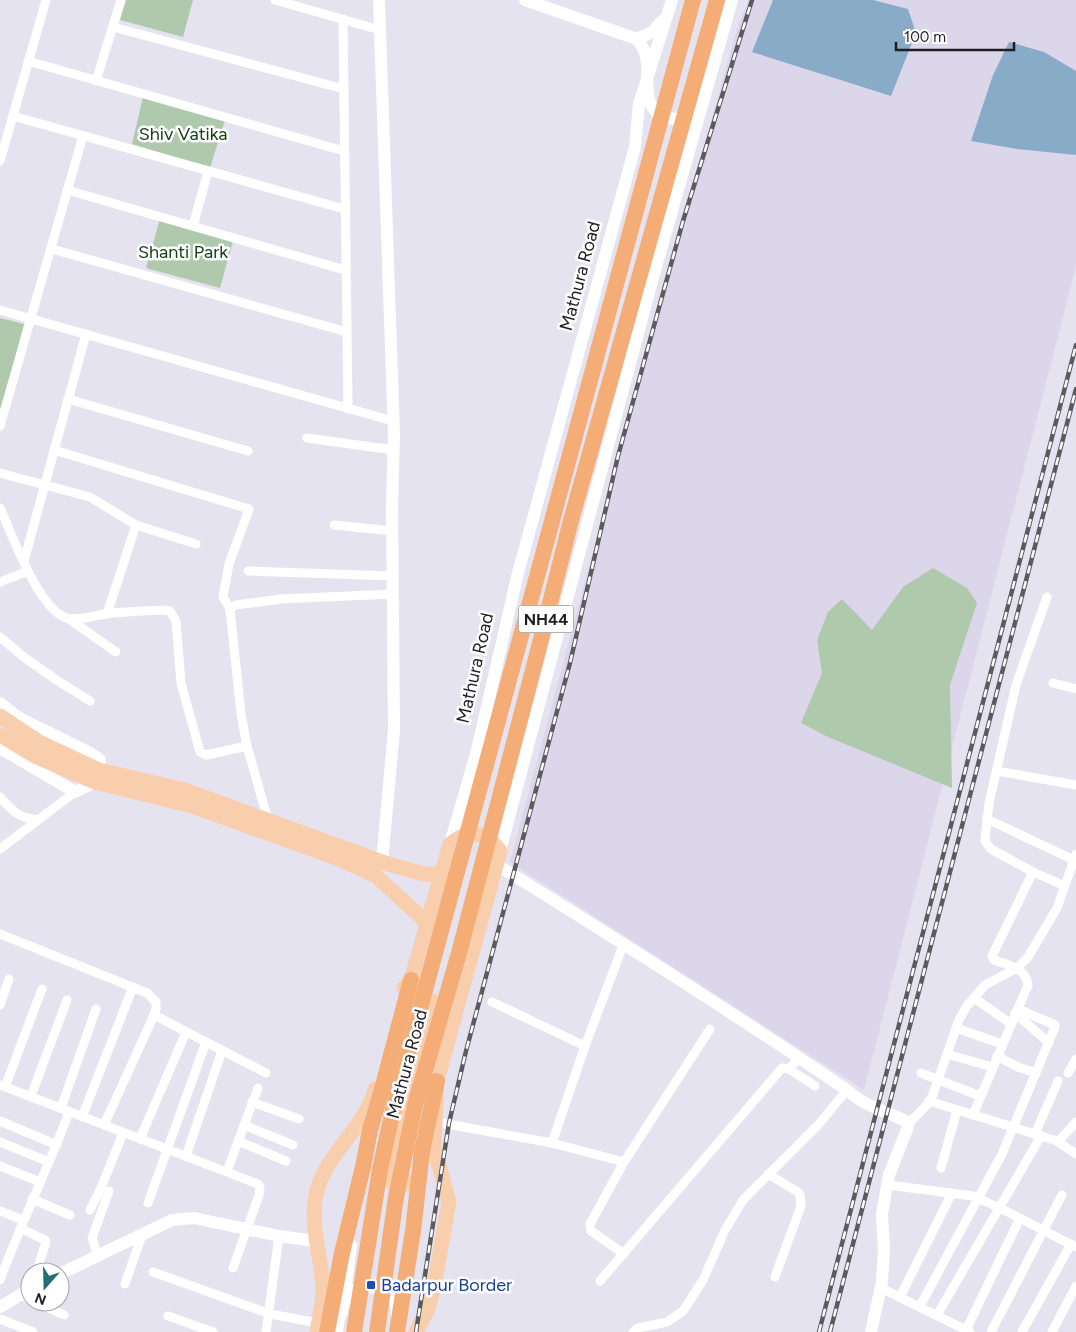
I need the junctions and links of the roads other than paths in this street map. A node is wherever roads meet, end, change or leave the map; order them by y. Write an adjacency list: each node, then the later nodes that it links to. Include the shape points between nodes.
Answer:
1 (46, 0): 16 (street)
2 (121, 0): 13 (street)
3 (275, 0): 11 (street)
4 (379, 0): 14 (street)
5 (525, 0): 15 (street)
6 (676, 0): 10 (street)
7 (693, 0): 217 (highway, Mathura Road / NH44, via 396,1101 380,1169)
8 (716, 0): 12 (street, via 723,6); 211 (highway, Mathura Road / NH44, via 570,524 459,954 415,1105 396,1197)
9 (732, 0): 12 (street, Mathura Road)
10 (670, 6): 15 (street, via 652,32); 17 (street, Mathura Road)
11 (343, 19): 14 (street); 19 (street)
12 (724, 26): 20 (street, Mathura Road)
13 (113, 27): 18 (street); 19 (street)
14 (380, 30): 37 (street)
15 (637, 39): 17 (street, via 647,58)
16 (28, 61): 18 (street); 21 (street)
17 (647, 79): 20 (street, via 650,104 667,118 690,115); 78 (street, Mathura Road, via 640,104 636,147 518,573 476,754)
18 (96, 81): 23 (street)
19 (344, 89): 23 (street)
20 (703, 104): 80 (street, Mathura Road, via 652,280)
21 (13, 116): 22 (street); 24 (street)
22 (83, 136): 25 (street); 26 (street)
23 (344, 151): 27 (street)
24 (0, 160)
25 (208, 171): 27 (street); 28 (street)
26 (67, 190): 28 (street); 29 (street)
27 (344, 209): 30 (street)
28 (193, 226): 30 (street)
29 (52, 249): 32 (street); 33 (street)
30 (345, 270): 33 (street)
31 (0, 310): 32 (street)
32 (30, 318): 34 (street); 38 (street)
33 (347, 332): 36 (street)
34 (86, 334): 35 (street); 36 (street)
35 (68, 399): 40 (street); 42 (street)
36 (348, 408): 37 (street)
37 (393, 422): 41 (street)
38 (0, 426)
39 (308, 438): 41 (street)
40 (54, 450): 44 (street); 57 (street, via 249,509 229,564 223,597)
41 (394, 450): 48 (street)
42 (248, 451)
43 (0, 473): 44 (street)
44 (44, 486): 46 (street, via 90,496); 50 (street)
45 (0, 508): 50 (street)
46 (136, 525): 49 (street); 58 (street)
47 (334, 526): 48 (street)
48 (393, 531): 53 (street)
49 (196, 544)
50 (24, 561): 51 (street)
51 (28, 571): 54 (street); 59 (street, via 51,609)
52 (248, 571): 53 (street)
53 (393, 576): 55 (street)
54 (0, 582)
55 (393, 594): 57 (street, via 281,599); 81 (street, via 394,730)
56 (1047, 597): 70 (street, via 1020,672)
57 (230, 609): 68 (street)
58 (106, 614): 59 (street); 68 (street, via 170,611 176,621 184,694 200,752 206,755)
59 (69, 619): 61 (street)
60 (0, 637): 64 (street, via 38,667)
61 (116, 652)
62 (1053, 683): 63 (street)
63 (1076, 689)
64 (90, 700)
65 (0, 703): 71 (street, via 19,718 100,760)
66 (0, 716): 71 (main road)
67 (0, 735): 71 (main road, via 35,756)
68 (247, 746): 77 (street)
69 (0, 748): 73 (street)
70 (997, 771): 72 (street); 75 (street)
71 (97, 776): 73 (street); 77 (main road, via 185,790); 86 (main road, via 192,806 376,876)
72 (1076, 785)
73 (75, 792): 76 (street)
74 (0, 797): 76 (street, via 14,813)
75 (987, 819): 82 (street); 83 (street, via 985,833 991,849)
76 (37, 820): 79 (street)
77 (268, 820): 81 (main road)
78 (450, 844): 80 (main road, via 461,836 484,836 493,842); 84 (main road, Mathura Road)
79 (0, 849)
80 (499, 858): 88 (street); 96 (main road, Mathura Road)
81 (382, 862): 84 (main road)
82 (1074, 864): 85 (street)
83 (1033, 872): 85 (street); 89 (street, via 992,956 994,960)
84 (441, 876): 86 (main road, Mathura Road)
85 (1065, 886): 89 (street, via 1042,934)
86 (427, 926): 91 (main road, Mathura Road)
87 (0, 934): 92 (street)
88 (624, 943): 110 (street); 114 (street)
89 (1017, 968): 94 (street, via 985,985); 101 (street, via 1028,982)
90 (9, 979): 99 (street)
91 (410, 986): 97 (main road); 161 (highway, via 370,1130); 184 (main road, Mathura Road, via 401,992 372,1103 319,1183 315,1199)
92 (133, 987): 102 (street, via 153,997 156,1005); 136 (street)
93 (42, 989): 125 (street)
94 (974, 998): 103 (street); 104 (street)
95 (66, 1000): 129 (street)
96 (459, 1000): 97 (main road); 123 (main road, Mathura Road)
97 (432, 1001): 165 (main road, via 423,1048 385,1167 386,1178 396,1184 409,1184)
98 (492, 1002): 110 (street)
99 (0, 1005)
100 (96, 1009): 133 (street)
101 (1017, 1011): 103 (street); 108 (street); 108 (street, via 1054,1025)
102 (154, 1015): 106 (street); 142 (street)
103 (1010, 1023): 109 (street)
104 (956, 1028): 109 (street); 112 (street)
105 (710, 1029): 159 (street)
106 (186, 1032): 107 (street); 147 (street)
107 (206, 1042): 111 (street); 154 (street)
108 (1049, 1043): 120 (street)
109 (1002, 1044): 113 (street)
110 (585, 1046): 151 (street)
111 (222, 1051): 118 (street); 156 (street)
112 (947, 1054): 116 (street); 122 (street)
113 (997, 1056): 116 (street); 120 (street)
114 (799, 1058): 117 (street); 128 (street)
115 (1076, 1059): 121 (street)
116 (992, 1067): 130 (street)
117 (789, 1069): 126 (street); 186 (street, via 782,1068)
118 (266, 1073)
119 (921, 1073): 122 (street)
120 (1036, 1073): 144 (street)
121 (1068, 1073)
122 (938, 1079): 130 (street); 131 (street)
123 (437, 1081): 139 (main road, Mathura Road); 165 (highway)
124 (1058, 1081): 146 (street)
125 (3, 1086): 129 (street)
126 (815, 1086)
127 (258, 1088): 132 (street)
128 (847, 1090): 141 (street, via 877,1110 893,1114); 164 (street, via 814,1130)
129 (31, 1096): 133 (street)
130 (980, 1096): 135 (street)
131 (929, 1101): 134 (street); 141 (street)
132 (252, 1102): 137 (street); 143 (street)
133 (65, 1110): 136 (street); 152 (street)
134 (957, 1110): 135 (street); 162 (street)
135 (973, 1115): 144 (street)
136 (82, 1117): 142 (street)
137 (299, 1119)
138 (0, 1121): 152 (street)
139 (436, 1122): 151 (street); 220 (main road, Mathura Road, via 434,1148 449,1202 434,1286 428,1309)
140 (1076, 1122): 150 (street)
141 (908, 1124): 167 (street)
142 (104, 1125): 145 (street)
143 (244, 1126): 149 (street); 153 (street)
144 (1014, 1128): 146 (street); 171 (street)
145 (123, 1133): 147 (street); 176 (street)
146 (1038, 1135): 150 (street); 174 (street)
147 (140, 1139): 154 (street)
148 (0, 1142): 158 (street)
149 (238, 1142): 157 (street); 163 (street)
150 (1058, 1142): 155 (street)
151 (552, 1144): 159 (street)
152 (57, 1145): 158 (street)
153 (293, 1145)
154 (167, 1149): 156 (street); 173 (street)
155 (1076, 1154)
156 (186, 1156): 163 (street)
157 (286, 1161)
158 (49, 1162): 166 (street)
159 (624, 1162): 186 (street, via 590,1224 594,1233)
160 (0, 1166): 166 (street)
161 (363, 1168): 204 (street); 210 (highway, via 334,1294)
162 (941, 1168)
163 (227, 1171): 180 (street, via 260,1185)
164 (768, 1174): 192 (street, via 798,1192 801,1201); 221 (street, via 738,1207 703,1280 683,1311 667,1322)
165 (419, 1179): 219 (highway)
166 (40, 1182): 172 (street)
167 (888, 1185): 169 (street); 198 (street, via 882,1214)
168 (109, 1191): 187 (street, via 92,1238)
169 (952, 1193): 171 (street); 200 (street)
170 (1062, 1195): 181 (street)
171 (978, 1198): 174 (street); 201 (street)
172 (32, 1200): 177 (street); 179 (street)
173 (148, 1203)
174 (1000, 1208): 178 (street); 207 (street)
175 (0, 1210): 179 (street)
176 (90, 1210)
177 (70, 1215)
178 (1020, 1218): 181 (street); 212 (street)
179 (21, 1224): 188 (street, via 45,1240); 193 (street)
180 (246, 1228): 182 (street, via 184,1218 172,1220); 183 (street); 189 (street)
181 (1045, 1231): 185 (street); 223 (street)
182 (142, 1235): 187 (street); 195 (street)
183 (279, 1236): 184 (street); 205 (street)
184 (315, 1241): 210 (main road, Mathura Road, via 324,1288)
185 (1073, 1246): 224 (street)
186 (624, 1254): 194 (street)
187 (98, 1256): 190 (street)
188 (40, 1262)
189 (233, 1268)
190 (70, 1269)
191 (153, 1272): 205 (street)
192 (775, 1277)
193 (0, 1280)
194 (600, 1281)
195 (125, 1284)
196 (1076, 1286): 225 (street)
197 (371, 1287): 204 (street, via 350,1293); 211 (street, via 383,1300); 218 (street, via 387,1293 394,1300 397,1314)
198 (881, 1288): 200 (street); 222 (street)
199 (20, 1297): 202 (street)
200 (900, 1297): 201 (street)
201 (920, 1306): 207 (street)
202 (0, 1307)
203 (58, 1312): 206 (street)
204 (342, 1312): 216 (street)
205 (270, 1314): 210 (street); 215 (street)
206 (64, 1315)
207 (937, 1315): 212 (street)
208 (168, 1316): 214 (street)
209 (0, 1319): 213 (street)
210 (321, 1329)
211 (378, 1331)
212 (968, 1331)
213 (33, 1332)
214 (213, 1332)
215 (266, 1332)
216 (337, 1332)
217 (354, 1332)
218 (392, 1332)
219 (397, 1332)
220 (416, 1332)
221 (633, 1332)
222 (871, 1332)
223 (991, 1332)
224 (1022, 1332)
225 (1052, 1332)

